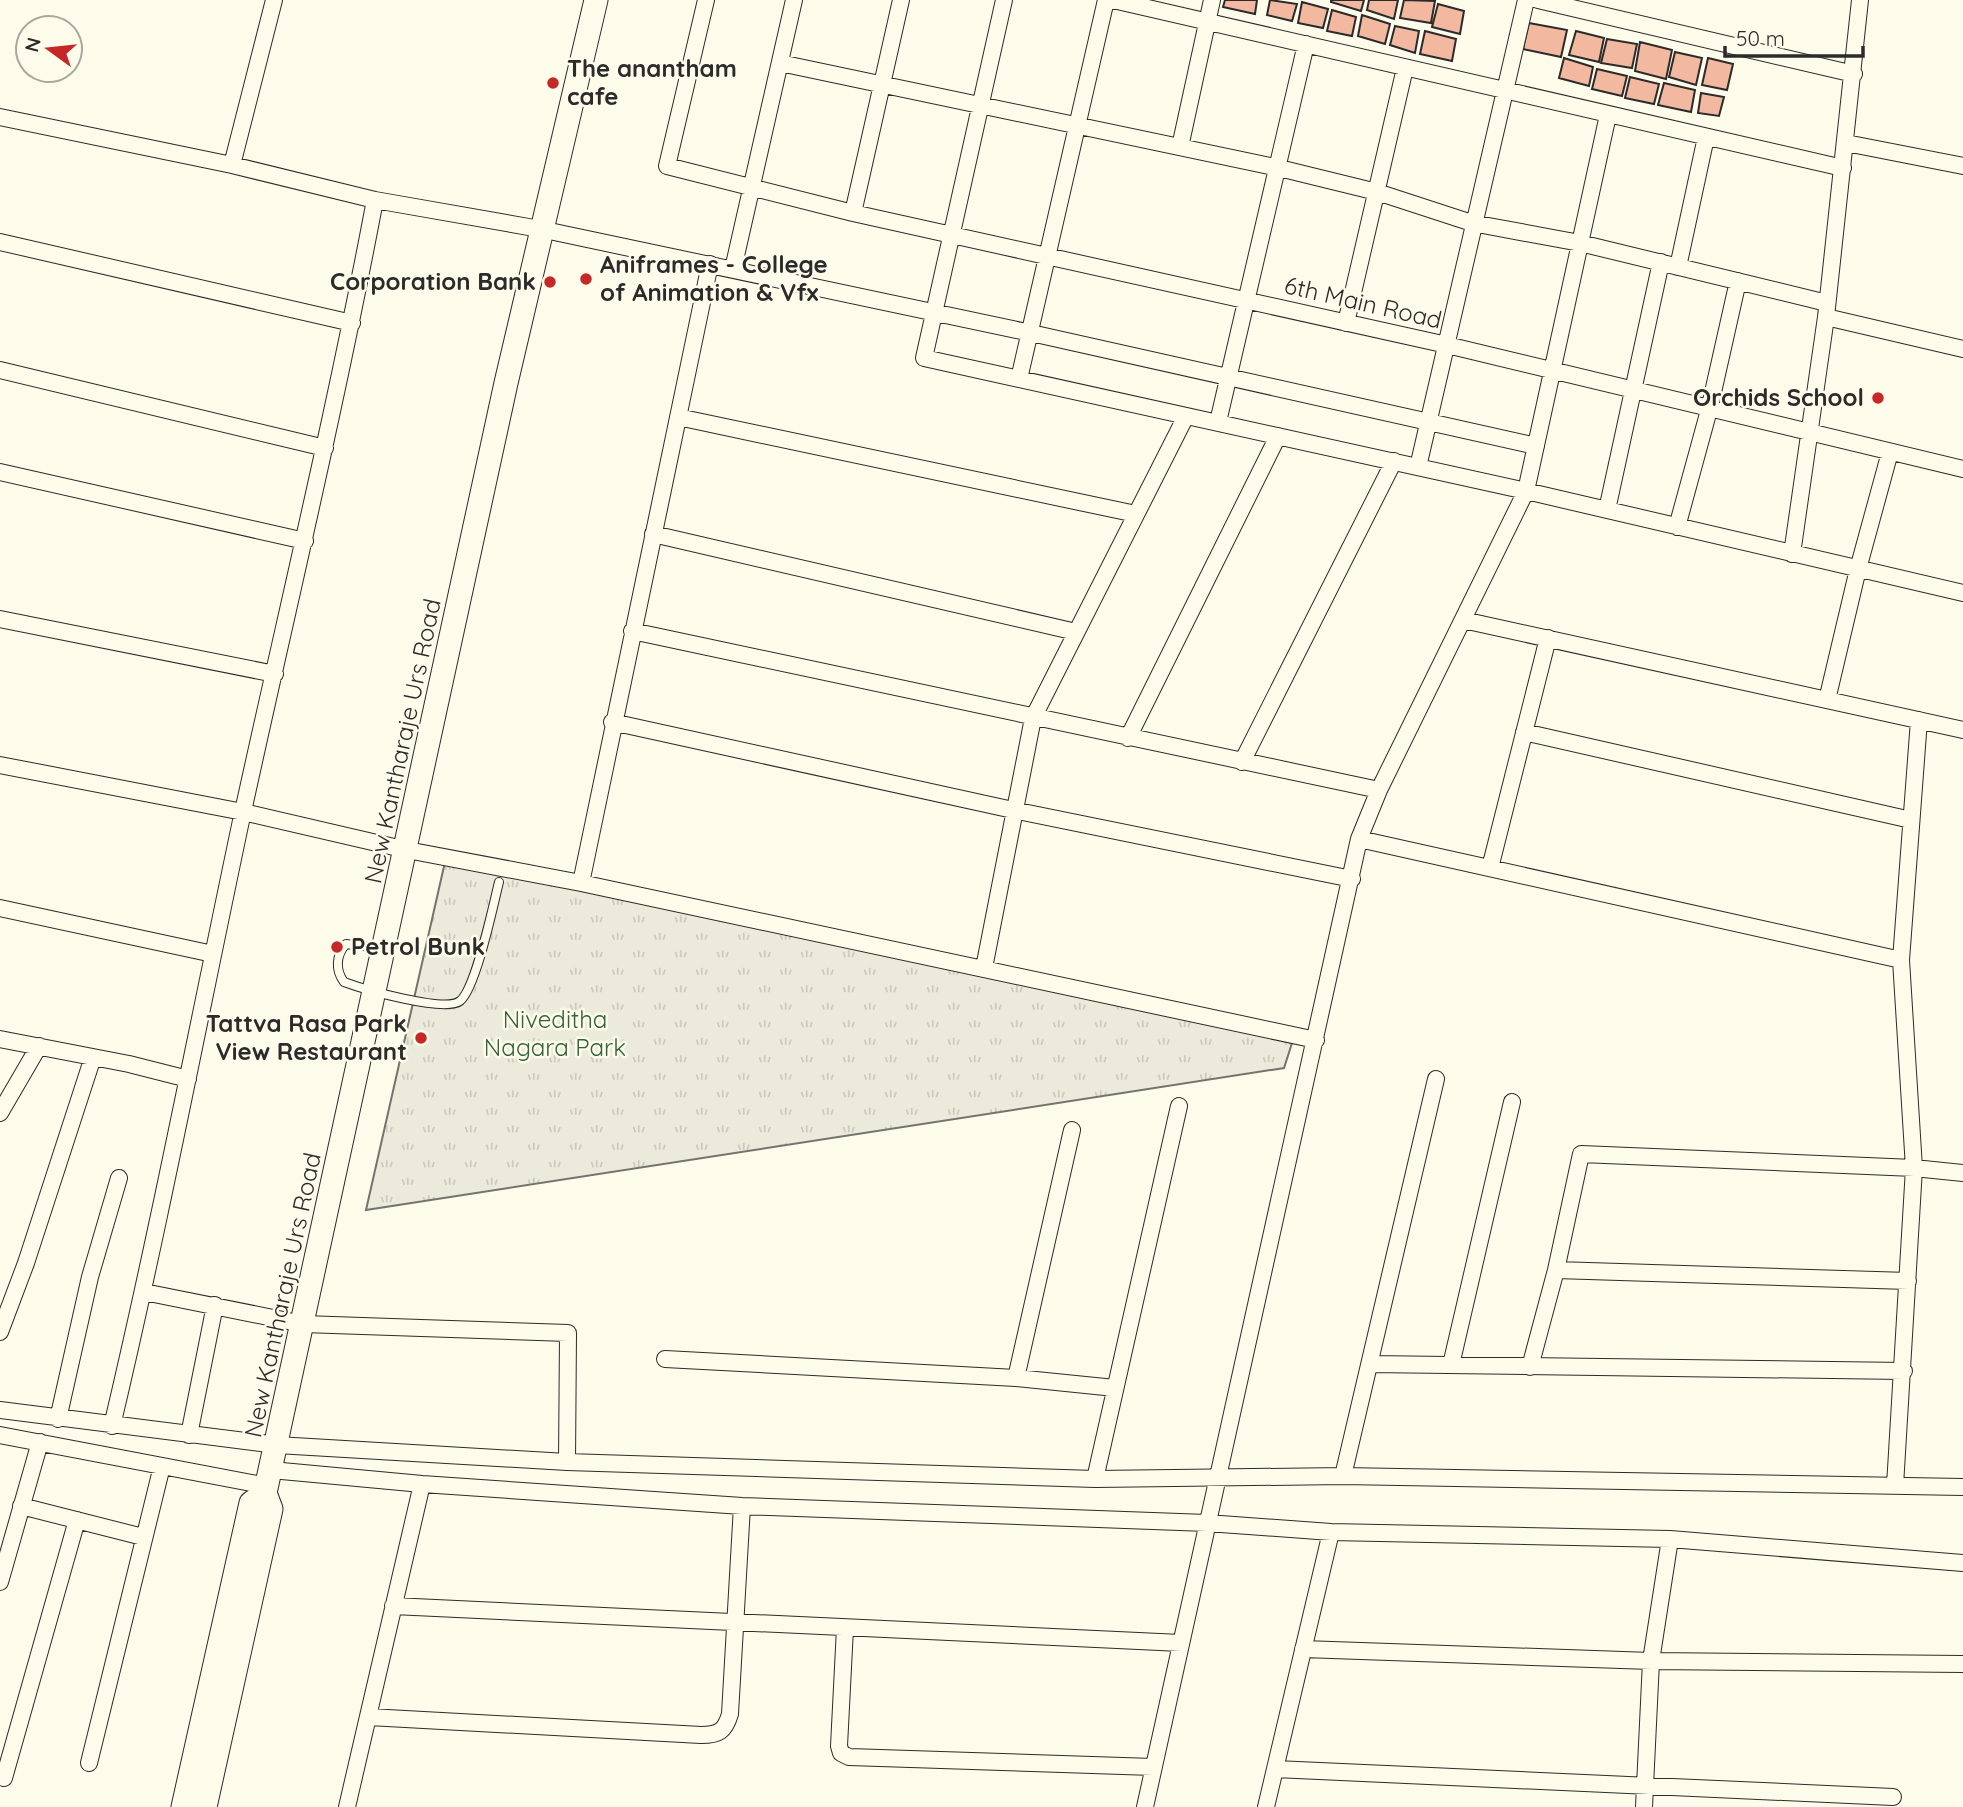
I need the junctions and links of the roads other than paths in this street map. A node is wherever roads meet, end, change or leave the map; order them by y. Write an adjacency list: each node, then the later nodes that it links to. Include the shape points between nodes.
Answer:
1 (274, 0): 27 (street)
2 (596, 0): 36 (main road, New Kantharaje Urs Road)
3 (706, 0): 31 (street, 6th Main Road, via 667,166)
4 (794, 0): 15 (street)
5 (901, 0): 18 (street)
6 (1004, 0): 20 (street)
7 (1106, 0): 23 (street)
8 (1113, 0): 13 (street)
9 (1212, 0): 13 (street)
10 (1526, 0): 19 (street)
11 (1538, 0): 17 (street)
12 (1860, 0): 17 (street)
13 (1207, 21): 14 (street); 26 (street)
14 (1306, 44): 16 (street); 29 (street)
15 (780, 63): 18 (street); 31 (street)
16 (1405, 68): 19 (street); 32 (street)
17 (1854, 74): 25 (street)
18 (882, 84): 20 (street); 34 (street)
19 (1505, 92): 21 (street); 35 (street)
20 (979, 106): 23 (street); 37 (street)
21 (1608, 115): 24 (street); 39 (street)
22 (0, 117): 27 (street)
23 (1079, 126): 26 (street); 40 (street)
24 (1706, 137): 30 (street); 43 (street)
25 (1846, 143): 28 (street); 30 (street)
26 (1180, 147): 29 (street)
27 (232, 166): 33 (street)
28 (1963, 166)
29 (1279, 168): 32 (street); 46 (street)
30 (1843, 168): 47 (street)
31 (752, 188): 34 (street, 6th Main Road); 44 (street)
32 (1377, 192): 35 (street); 50 (street)
33 (375, 200): 36 (street); 49 (street)
34 (853, 213): 37 (street, 6th Main Road)
35 (1472, 223): 39 (street); 52 (street)
36 (540, 229): 42 (street); 102 (main road, New Kantharaje Urs Road)
37 (952, 235): 40 (street, 6th Main Road); 48 (street)
38 (0, 242): 49 (street)
39 (1580, 243): 41 (street); 55 (street)
40 (1049, 257): 46 (street, 6th Main Road); 51 (street)
41 (1661, 262): 43 (street); 58 (street)
42 (710, 264): 44 (street); 60 (street)
43 (1678, 267): 45 (street)
44 (733, 269): 48 (street)
45 (1738, 281): 47 (street); 59 (street)
46 (1247, 301): 50 (street, 6th Main Road); 56 (street)
47 (1827, 310): 53 (street); 64 (street)
48 (934, 312): 51 (street); 57 (street, via 924,358)
49 (352, 323): 67 (street)
50 (1346, 323): 52 (street, 6th Main Road)
51 (1031, 333): 56 (street); 57 (street)
52 (1447, 345): 55 (street, 6th Main Road); 63 (street)
53 (1963, 349)
54 (0, 370): 67 (street)
55 (1553, 371): 58 (street, 6th Main Road); 66 (street)
56 (1230, 377): 62 (street); 63 (street)
57 (1019, 379): 61 (street)
58 (1633, 390): 59 (street, 6th Main Road); 74 (street)
59 (1709, 410): 64 (street, 6th Main Road); 76 (street)
60 (678, 416): 75 (street); 77 (street)
61 (1186, 416): 62 (street); 75 (street)
62 (1218, 422): 65 (street)
63 (1429, 422): 66 (street); 70 (street)
64 (1810, 433): 68 (street, 6th Main Road); 79 (street)
65 (1278, 436): 69 (street); 94 (street)
66 (1536, 446): 73 (street)
67 (326, 448): 78 (street)
68 (1890, 452): 71 (street, 6th Main Road); 80 (street)
69 (1394, 461): 70 (street); 95 (street)
70 (1418, 467): 73 (street)
71 (1963, 469)
72 (0, 472): 78 (street)
73 (1527, 491): 74 (street); 83 (street)
74 (1607, 510): 76 (street)
75 (1136, 514): 85 (street)
76 (1677, 527): 79 (street)
77 (653, 534): 84 (street); 85 (street)
78 (305, 541): 87 (street)
79 (1792, 554): 80 (street)
80 (1858, 569): 81 (street); 88 (street)
81 (1963, 593)
82 (0, 619): 87 (street)
83 (1463, 620): 86 (street); 97 (street)
84 (632, 631): 89 (street); 91 (street)
85 (1076, 632): 89 (street)
86 (1548, 638): 88 (street); 93 (street)
87 (275, 674): 99 (street)
88 (1827, 700): 90 (street)
89 (1033, 718): 94 (street); 98 (street)
90 (1919, 720): 92 (street); 100 (street)
91 (612, 722): 98 (street); 106 (street)
92 (1963, 730)
93 (1524, 732): 100 (street); 103 (street)
94 (1128, 738): 95 (street)
95 (1242, 762): 97 (street)
96 (0, 765): 99 (street)
97 (1380, 790): 101 (street)
98 (1013, 810): 104 (street); 111 (street)
99 (243, 812): 102 (street); 109 (street)
100 (1911, 820): 110 (street)
101 (1359, 839): 103 (street); 104 (street)
102 (407, 849): 106 (street); 108 (main road, New Kantharaje Urs Road)
103 (1490, 868): 110 (street)
104 (1352, 879): 114 (street)
105 (499, 882): 112 (lane, via 474,977 463,999 453,1005 440,1004)
106 (581, 883): 111 (street)
107 (0, 908): 109 (street)
108 (384, 949): 112 (main road, New Kantharaje Urs Road); 112 (lane, via 346,944 338,961 338,974 344,982)
109 (213, 954): 117 (street)
110 (1901, 960): 123 (street)
111 (984, 968): 114 (street)
112 (375, 991): 130 (main road, New Kantharaje Urs Road)
113 (3, 1038): 115 (street)
114 (1315, 1040): 149 (street)
115 (39, 1046): 116 (street); 121 (street)
116 (93, 1057): 117 (street); 131 (street)
117 (188, 1079): 128 (street)
118 (1436, 1079): 133 (street)
119 (1512, 1102): 134 (street)
120 (1180, 1106): 138 (street)
121 (0, 1113)
122 (1072, 1130): 137 (street)
123 (1914, 1168): 124 (street); 126 (street, via 1581,1154); 127 (street)
124 (1963, 1172)
125 (119, 1178): 140 (street, via 90,1277)
126 (1556, 1270): 127 (street); 135 (street)
127 (1908, 1281): 136 (street)
128 (144, 1292): 129 (street); 141 (street)
129 (215, 1305): 130 (street); 142 (street)
130 (303, 1324): 145 (main road, New Kantharaje Urs Road); 146 (street, via 568,1333)
131 (0, 1332)
132 (665, 1359): 137 (street)
133 (1370, 1364): 134 (street); 148 (street)
134 (1451, 1365): 135 (street)
135 (1530, 1367): 136 (street)
136 (1903, 1371): 153 (street)
137 (1016, 1378): 138 (street)
138 (1115, 1388): 150 (street)
139 (0, 1410): 140 (street)
140 (58, 1419): 141 (street)
141 (112, 1426): 142 (street)
142 (189, 1434): 145 (street)
143 (0, 1435): 144 (street)
144 (40, 1442): 147 (street); 155 (street)
145 (277, 1445): 146 (street); 151 (main road, New Kantharaje Urs Road)
146 (567, 1461): 150 (street)
147 (162, 1465): 151 (street); 160 (street)
148 (1343, 1476): 149 (street); 153 (street)
149 (1219, 1478): 150 (street); 158 (street)
150 (1095, 1479)
151 (268, 1483): 152 (street); 178 (main road, New Kantharaje Urs Road, via 251,1503); 179 (main road, New Kantharaje Urs Road, via 271,1509)
152 (422, 1484): 156 (street); 164 (street)
153 (1895, 1486): 154 (street)
154 (1963, 1487)
155 (21, 1506): 157 (street); 163 (street)
156 (742, 1506): 158 (street); 165 (street)
157 (78, 1520): 160 (street); 175 (street)
158 (1207, 1523): 159 (street); 167 (street)
159 (1331, 1532): 161 (street); 168 (street)
160 (144, 1537): 172 (street)
161 (1670, 1539): 162 (street); 169 (street)
162 (1963, 1563)
163 (0, 1582)
164 (393, 1606): 165 (street); 171 (street)
165 (735, 1622): 166 (street); 171 (street, via 730,1714 723,1731 715,1735)
166 (845, 1628): 167 (street); 173 (street, via 839,1746 849,1757)
167 (1181, 1643): 173 (street)
168 (1303, 1648): 169 (street); 174 (street)
169 (1651, 1661): 170 (street); 176 (street)
170 (1963, 1664)
171 (369, 1717): 180 (street)
172 (89, 1763)
173 (1153, 1767): 181 (street)
174 (1275, 1769): 176 (street); 182 (street)
175 (4, 1778)
176 (1644, 1788): 177 (street); 183 (street)
177 (1893, 1797)
178 (183, 1807)
179 (205, 1807)
180 (347, 1807)
181 (1145, 1807)
182 (1266, 1807)
183 (1644, 1807)

